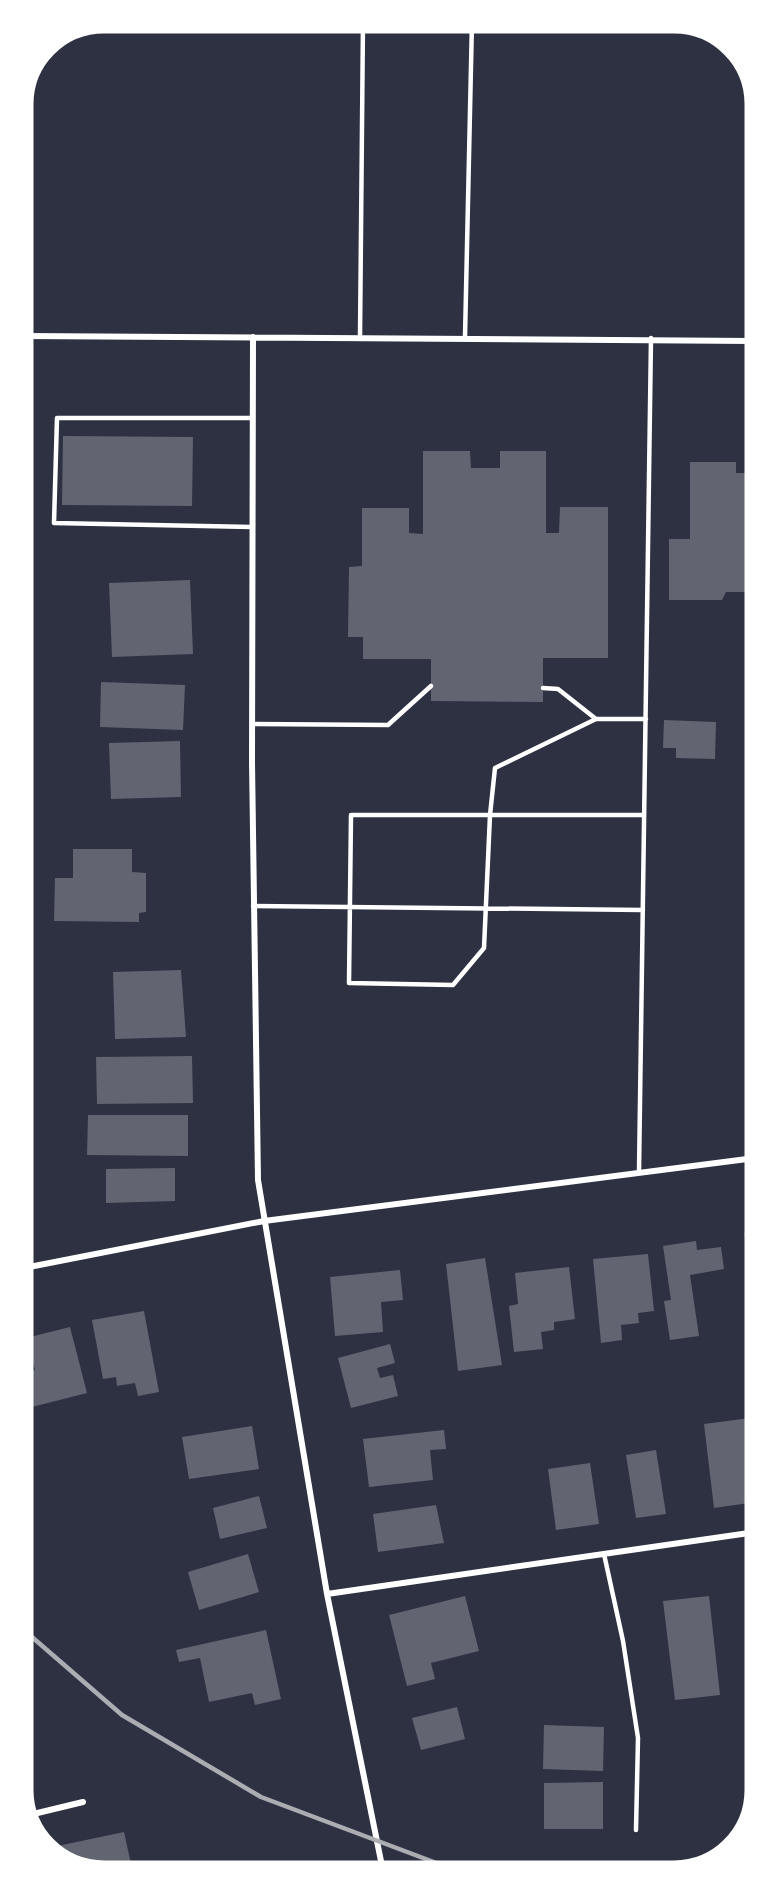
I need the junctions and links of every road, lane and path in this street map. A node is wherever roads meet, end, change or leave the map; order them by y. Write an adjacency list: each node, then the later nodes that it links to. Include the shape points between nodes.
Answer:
1 (363, 31): 5 (lane)
2 (472, 32): 6 (lane)
3 (32, 336): 4 (street)
4 (253, 337): 5 (street); 9 (street)
5 (360, 337): 6 (street)
6 (465, 338): 7 (street)
7 (651, 338): 8 (street); 14 (lane)
8 (746, 341)
9 (253, 418): 10 (street); 10 (lane, via 57,418 54,523)
10 (252, 527): 15 (street)
11 (431, 686): 15 (lane, via 388,725)
12 (543, 688): 13 (lane, via 558,689)
13 (596, 719): 14 (lane); 16 (lane, via 495,768)
14 (646, 719): 17 (lane)
15 (252, 724): 18 (street)
16 (490, 815): 17 (lane); 19 (lane, via 351,815); 20 (lane)
17 (644, 815): 21 (lane)
18 (253, 906): 19 (lane); 24 (street, via 258,1180)
19 (349, 908): 20 (lane); 20 (lane, via 349,983 453,986 484,948)
20 (486, 909): 21 (lane)
21 (643, 910): 23 (lane)
22 (746, 1159): 23 (street)
23 (639, 1172): 24 (street)
24 (264, 1221): 25 (street); 28 (street)
25 (31, 1267)
26 (746, 1533): 27 (street)
27 (604, 1554): 28 (street); 31 (lane, via 638,1738)
28 (327, 1594): 32 (street)
29 (83, 1802): 30 (street)
30 (35, 1814)
31 (636, 1830)
32 (381, 1862)

